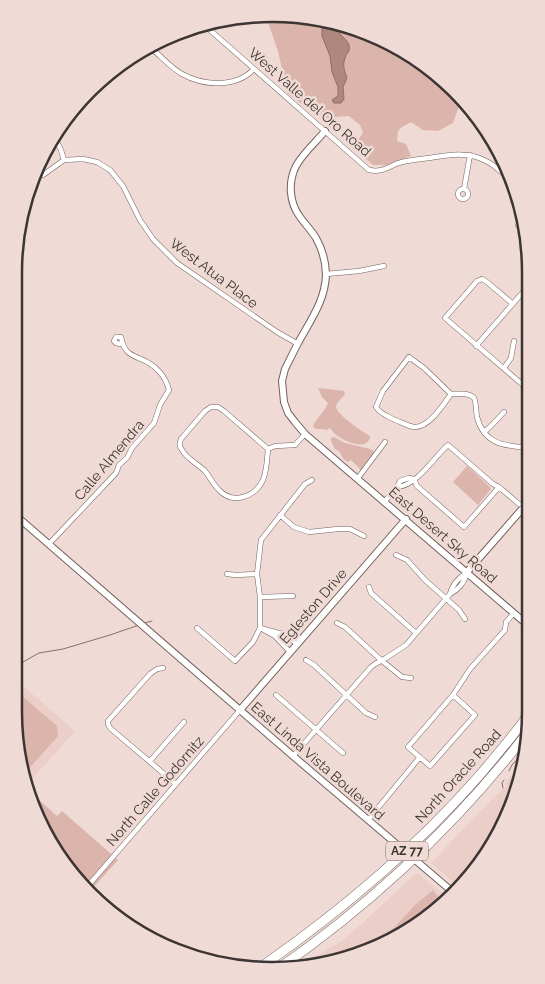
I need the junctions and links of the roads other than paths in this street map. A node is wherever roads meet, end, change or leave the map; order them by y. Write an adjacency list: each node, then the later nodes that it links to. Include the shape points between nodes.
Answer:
1 (210, 31): 3 (street, West Valle del Oro Road)
2 (155, 52): 3 (street, via 180,73 205,82 219,84 232,81)
3 (254, 69): 4 (street, West Valle del Oro Road)
4 (326, 131): 6 (street, West Valle del Oro Road, via 370,170 377,171 407,161); 12 (street, via 297,164 290,186 296,212 322,250)
5 (58, 144): 7 (street)
6 (470, 155): 8 (street, West Valle del Oro Road, via 486,161); 10 (street)
7 (64, 160): 9 (street); 17 (street, West Atua Place, via 97,162 110,170 124,186 153,239 177,263)
8 (501, 172)
9 (43, 175)
10 (464, 189)
11 (384, 266): 12 (street)
12 (326, 274): 17 (street, East Desert Sky Road, via 321,301)
13 (522, 293): 14 (street)
14 (513, 304): 18 (street); 18 (street, via 482,278 476,281 444,318)
15 (514, 341): 19 (street, via 511,358)
16 (122, 343): 39 (street, Calle Almendra, via 128,353 156,367 169,390 154,423 116,473)
17 (298, 344): 24 (street, East Desert Sky Road, via 285,369 282,390 288,413)
18 (476, 346): 19 (street)
19 (504, 368): 20 (street)
20 (522, 384)
21 (451, 394): 21 (street, via 409,357 382,391 376,407 409,426 418,426 428,422); 23 (street, via 473,396 477,418)
22 (504, 412): 23 (street)
23 (484, 432): 26 (street, via 500,444)
24 (305, 434): 27 (street, via 295,445); 30 (street, East Desert Sky Road)
25 (385, 442): 30 (street)
26 (522, 447)
27 (268, 449): 27 (street, via 218,407 206,411 179,443 183,452 219,490 235,498 255,492 263,479)
28 (414, 479): 31 (street, via 448,445); 31 (street, via 417,486 464,527); 32 (street, via 400,481)
29 (312, 480): 35 (street)
30 (360, 480): 32 (street, East Desert Sky Road)
31 (499, 487): 33 (street)
32 (385, 501): 36 (street, East Desert Sky Road)
33 (519, 504)
34 (522, 509): 41 (street)
35 (280, 515): 38 (street, via 294,527 309,532 350,529); 43 (street, via 261,540)
36 (406, 520): 41 (street, East Desert Sky Road); 56 (street, Egleston Drive)
37 (22, 521): 39 (street, East Linda Vista Boulevard)
38 (364, 536)
39 (49, 544): 66 (street, East Linda Vista Boulevard)
40 (396, 555): 47 (street, via 407,560)
41 (468, 572): 47 (street, via 466,579); 48 (street, East Desert Sky Road)
42 (227, 574): 43 (street)
43 (257, 574): 46 (street)
44 (369, 587): 54 (street, via 370,593)
45 (293, 596): 46 (street)
46 (260, 597): 53 (street)
47 (446, 598): 49 (street); 54 (street)
48 (514, 613): 50 (street, East Desert Sky Road); 64 (street, via 506,622 505,630)
49 (465, 619)
50 (522, 620)
51 (337, 623): 60 (street, via 345,626)
52 (197, 628): 53 (street, via 235,661 253,642)
53 (260, 628): 55 (street); 57 (street)
54 (416, 633): 60 (street, via 404,648)
55 (286, 635): 56 (street); 57 (street)
56 (299, 642): 58 (street, Egleston Drive)
57 (283, 644): 58 (street)
58 (290, 652): 66 (street, Egleston Drive)
59 (306, 660): 65 (street)
60 (382, 660): 62 (street, via 402,677); 65 (street, via 371,667)
61 (163, 668): 76 (street, via 150,674 108,721 110,728)
62 (411, 678)
63 (276, 695): 71 (street)
64 (453, 695): 75 (street, via 408,747); 75 (street, via 475,715 430,766)
65 (346, 696): 67 (street); 71 (street)
66 (240, 710): 74 (street, East Linda Vista Boulevard); 78 (street, North Calle Godornitz)
67 (375, 717)
68 (184, 722): 76 (street)
69 (522, 723): 70 (highway, North Oracle Road / AZ 77)
70 (517, 729): 77 (highway, via 517,736 496,763); 80 (highway, North Oracle Road / AZ 77, via 456,802)
71 (315, 730): 73 (street); 74 (street)
72 (520, 742): 77 (highway, North Oracle Road / AZ 77)
73 (343, 754)
74 (292, 756): 79 (street, East Linda Vista Boulevard)
75 (420, 757): 79 (street)
76 (150, 761): 78 (street)
77 (498, 770): 81 (highway, North Oracle Road / AZ 77)
78 (176, 784): 82 (street, North Calle Godornitz)
79 (368, 820): 80 (street, East Linda Vista Boulevard)
80 (405, 852): 81 (street, East Linda Vista Boulevard); 85 (highway, North Oracle Road / AZ 77, via 324,922)
81 (414, 859): 83 (street, East Linda Vista Boulevard); 84 (highway, North Oracle Road / AZ 77)
82 (91, 882)
83 (449, 888)
84 (289, 961)
85 (268, 962)

